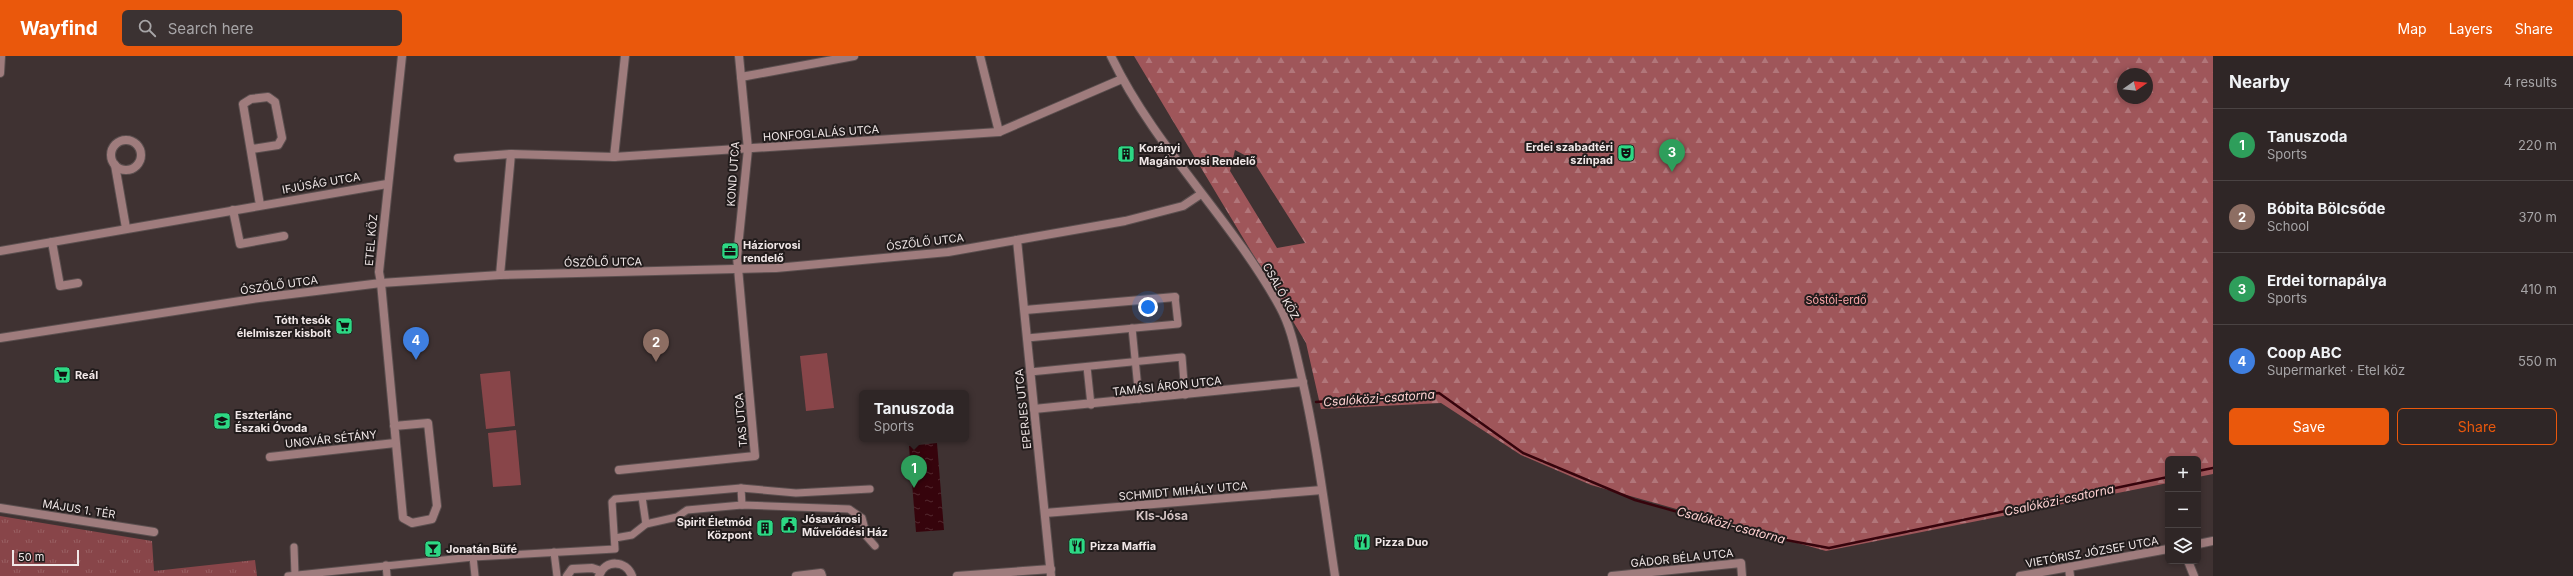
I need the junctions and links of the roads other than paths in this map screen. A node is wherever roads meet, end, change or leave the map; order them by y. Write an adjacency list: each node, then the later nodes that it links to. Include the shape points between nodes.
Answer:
1 (1, 56): 8 (street)
2 (402, 56): 18 (street, ETEL KÖZ)
3 (624, 56): 16 (street)
4 (739, 56): 9 (street, KOND UTCA)
5 (854, 56): 9 (street)
6 (980, 56): 11 (street)
7 (1111, 56): 10 (street, CSALÓ KÖZ)
8 (0, 73)
9 (741, 77): 12 (street, KOND UTCA)
10 (1122, 80): 11 (street, HONFOGLALÁS UTCA); 19 (street, CSALÓ KÖZ, via 1164,146)
11 (998, 132): 12 (street, HONFOGLALÁS UTCA)
12 (748, 149): 16 (street, HONFOGLALÁS UTCA); 27 (street, KOND UTCA)
13 (252, 150): 13 (street, via 243,104 252,99 268,97 275,102 282,138 278,144); 20 (street)
14 (511, 154): 15 (street, HONFOGLALÁS UTCA); 16 (street, HONFOGLALÁS UTCA); 28 (street)
15 (458, 158)
16 (614, 158)
17 (115, 165): 22 (street)
18 (387, 184): 20 (street, IFJÚSÁG UTCA); 30 (street, ETEL KÖZ, via 379,272)
19 (1202, 194): 24 (street, ÓSZŐLŐ UTCA, via 1183,206 1125,222); 39 (street, CSALÓ KÖZ, via 1249,256 1280,308 1289,328)
20 (260, 205): 21 (street, IFJÚSÁG UTCA)
21 (234, 210): 22 (street, IFJÚSÁG UTCA); 23 (street, via 240,244)
22 (126, 228): 25 (street, IFJÚSÁG UTCA)
23 (284, 236)
24 (1017, 240): 27 (street, ÓSZŐLŐ UTCA, via 948,252 864,261); 32 (street, EPERJES UTCA)
25 (52, 242): 26 (street, IFJÚSÁG UTCA); 29 (street, via 60,286)
26 (0, 251)
27 (738, 269): 28 (street, ÓSZŐLŐ UTCA); 47 (street, TAS UTCA, via 755,456)
28 (500, 275): 30 (street, ÓSZŐLŐ UTCA)
29 (78, 283)
30 (381, 283): 34 (street, ÓSZŐLŐ UTCA, via 259,298); 44 (street, ETEL KÖZ)
31 (1175, 297): 32 (street); 33 (street, via 1178,324)
32 (1025, 310): 35 (street, EPERJES UTCA)
33 (1132, 328): 35 (street); 36 (street)
34 (0, 338)
35 (1027, 338): 38 (street, EPERJES UTCA)
36 (1136, 362): 37 (street); 40 (street, via 1182,357); 41 (street)
37 (1088, 367): 38 (street); 42 (street)
38 (1030, 372): 43 (street, EPERJES UTCA)
39 (1303, 382): 40 (street, TAMÁSI ÁRON UTCA); 50 (street, CSALÓ KÖZ)
40 (1185, 395): 41 (street, TAMÁSI ÁRON UTCA)
41 (1139, 399): 42 (street, TAMÁSI ÁRON UTCA)
42 (1091, 405): 43 (street, TAMÁSI ÁRON UTCA)
43 (1034, 409): 54 (street, EPERJES UTCA)
44 (394, 426): 45 (street, ETEL KÖZ); 45 (street, ETEL KÖZ, via 428,423 437,506 432,519 412,523 403,518)
45 (395, 443): 46 (street, UNGVÁR SÉTÁNY)
46 (270, 456)
47 (619, 470)
48 (740, 488): 49 (street, via 796,493); 51 (street); 52 (street)
49 (870, 489)
50 (1322, 490): 54 (street, SCHMIDT MIHÁLY UTCA); 79 (street, CSALÓ KÖZ)
51 (642, 497): 55 (street); 57 (street, via 615,499 612,502)
52 (742, 505): 55 (street, via 687,510 678,517); 61 (street, via 849,509 862,518 867,537)
53 (0, 508): 56 (street, MÁJUS 1. TÉR)
54 (1045, 513): 67 (street, EPERJES UTCA)
55 (646, 524): 57 (street, via 632,535)
56 (154, 532)
57 (615, 538): 63 (street, via 615,549)
58 (2213, 541): 59 (street)
59 (2201, 543)
60 (294, 546): 70 (street)
61 (876, 546)
62 (2165, 550): 68 (street, VIETÓRISZ JÓZSEF UTCA)
63 (554, 552): 64 (street); 73 (street)
64 (473, 557): 66 (street); 72 (street)
65 (2189, 564): 83 (street)
66 (386, 565): 70 (street); 71 (street)
67 (1051, 572): 78 (street)
68 (2069, 572): 82 (street, VIETÓRISZ JÓZSEF UTCA)
69 (600, 574): 74 (street, via 584,568 572,569); 75 (street, via 608,565 616,563 624,565)
70 (292, 576)
71 (387, 576)
72 (475, 576)
73 (557, 576)
74 (567, 576)
75 (632, 576)
76 (796, 576): 77 (street, via 821,573)
77 (822, 576)
78 (957, 576)
79 (1335, 576)
80 (1612, 576): 81 (street, GÁDOR BÉLA UTCA, via 1741,563)
81 (1742, 576)
82 (2020, 576)
83 (2194, 576)

